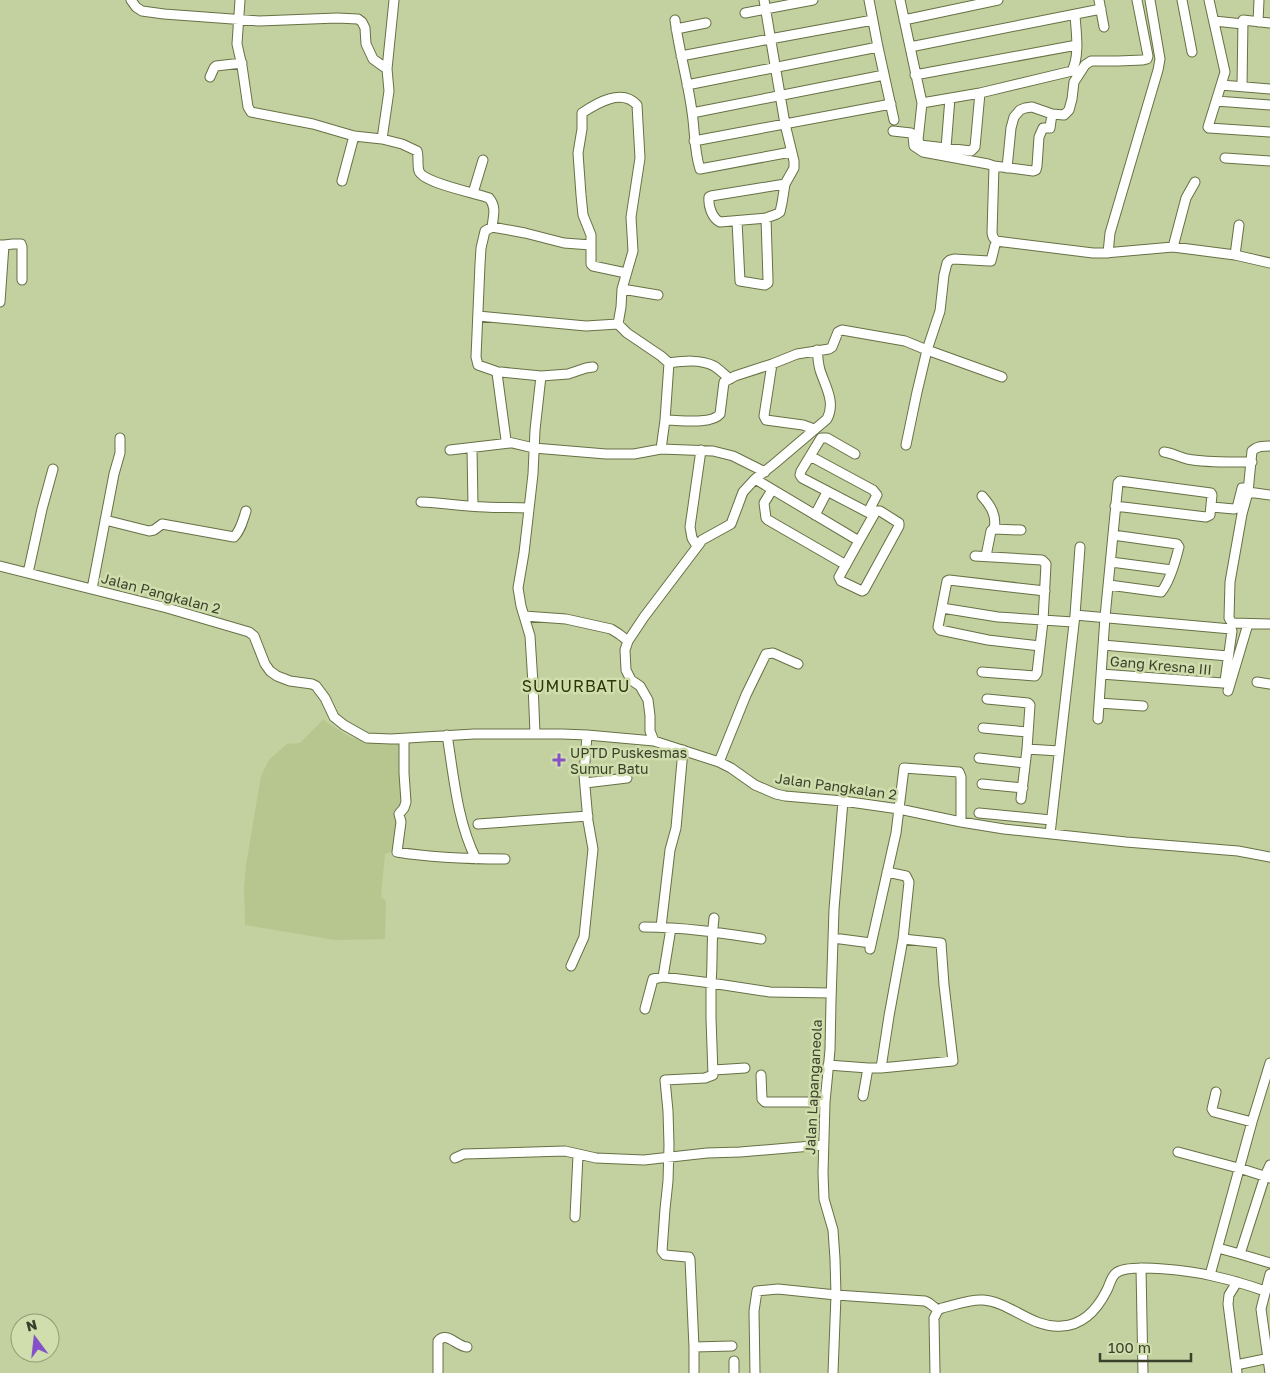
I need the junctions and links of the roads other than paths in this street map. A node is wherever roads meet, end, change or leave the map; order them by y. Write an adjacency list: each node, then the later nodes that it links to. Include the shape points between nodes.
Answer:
1 (131, 0): 17 (street, via 142,11 154,14)
2 (240, 0): 17 (street)
3 (394, 0): 34 (street)
4 (813, 0): 13 (street)
5 (869, 0): 18 (street)
6 (900, 0): 19 (street)
7 (998, 0): 19 (street)
8 (1137, 0): 50 (street, via 1148,56 1143,60 1091,61 1074,82 1066,114)
9 (1150, 0): 77 (street, via 1160,59)
10 (1182, 0): 30 (street)
11 (1209, 0): 20 (street)
12 (1258, 0): 21 (street)
13 (765, 5): 15 (street); 26 (street)
14 (1100, 5): 16 (street); 25 (street)
15 (745, 13)
16 (1075, 15): 27 (street); 29 (street)
17 (239, 20): 32 (street, via 237,35); 34 (street, via 358,19 365,28 366,44 373,59)
18 (873, 20): 26 (street); 28 (street)
19 (904, 20): 29 (street)
20 (1214, 21): 24 (street); 39 (street, via 1225,72)
21 (1258, 22): 23 (street); 24 (street, via 1243,20)
22 (706, 23): 31 (street, via 675,25)
23 (1270, 23)
24 (1243, 24): 40 (street)
25 (1104, 27)
26 (770, 39): 31 (street); 33 (street)
27 (1077, 45): 36 (street); 42 (street, via 1072,71)
28 (878, 47): 33 (street); 35 (street)
29 (910, 47): 36 (street)
30 (1192, 52)
31 (680, 56): 38 (street)
32 (242, 63): 37 (street, via 216,66); 55 (street, via 251,112)
33 (776, 68): 38 (street); 43 (street)
34 (388, 69): 56 (street, via 389,91)
35 (884, 75): 43 (street); 47 (street)
36 (916, 75): 46 (street)
37 (210, 78)
38 (687, 85): 49 (street)
39 (1221, 85): 40 (street); 45 (street)
40 (1242, 86): 41 (street)
41 (1270, 89)
42 (980, 93): 44 (street); 58 (street, via 975,148 971,151)
43 (780, 96): 49 (street); 52 (street)
44 (950, 98): 46 (street); 58 (street)
45 (1216, 101): 48 (street); 54 (street, via 1209,128)
46 (922, 102): 58 (street, via 918,143 920,146)
47 (891, 104): 51 (street); 52 (street)
48 (1270, 105)
49 (692, 113): 57 (street)
50 (1052, 114): 64 (street, via 1050,128 1043,128 1039,137 1036,170); 64 (street, via 1029,107 1014,116)
51 (894, 120)
52 (785, 124): 57 (street); 59 (street)
53 (892, 131): 63 (street, via 912,133 914,146 923,152)
54 (1270, 132)
55 (354, 136): 56 (street); 65 (street)
56 (382, 139): 68 (street, via 417,151 421,174 449,187)
57 (694, 141): 59 (street, via 701,170)
58 (946, 148)
59 (791, 152): 67 (street, via 794,166)
60 (1226, 158): 62 (street)
61 (483, 160): 68 (street)
62 (1270, 161)
63 (994, 166): 64 (street); 73 (street, via 992,233)
64 (1007, 168)
65 (342, 181)
66 (1195, 182): 76 (street, via 1186,198)
67 (785, 184): 69 (street, via 780,212); 70 (street, via 709,198 712,215 717,220)
68 (473, 193): 72 (street, via 493,202)
69 (766, 218): 70 (street); 70 (street, via 768,283 765,285 740,282)
70 (737, 221)
71 (1239, 225): 78 (street)
72 (492, 227): 75 (street, via 564,243); 85 (street, via 483,236)
73 (996, 241): 77 (street); 88 (street, via 989,261 950,260 947,263 940,312)
74 (2, 245): 81 (street, via 21,244); 84 (street)
75 (591, 245): 80 (street, via 593,266); 80 (street, via 591,235 583,215 578,153 582,113 602,101 627,98 637,105 640,158 631,217 633,251)
76 (1173, 247): 77 (street); 78 (street)
77 (1107, 253)
78 (1236, 255): 79 (street)
79 (1270, 263)
80 (626, 273): 82 (street)
81 (22, 280)
82 (622, 289): 83 (street); 86 (street)
83 (658, 295)
84 (0, 302)
85 (478, 316): 86 (street, via 586,326); 92 (street, via 478,365)
86 (618, 324): 89 (street)
87 (817, 350): 88 (street, via 832,347 842,330 905,341); 90 (street); 97 (street, via 831,407 827,419)
88 (927, 350): 94 (street); 100 (street)
89 (669, 363): 95 (street, via 702,362 714,366); 96 (street)
90 (772, 364): 95 (street); 97 (street, via 766,420)
91 (593, 367): 93 (street, via 568,374)
92 (498, 372): 93 (street); 99 (street, via 506,440)
93 (541, 376): 103 (street)
94 (1002, 377)
95 (730, 379): 96 (street, via 724,382 717,418)
96 (665, 420): 104 (street)
97 (814, 429): 112 (street)
98 (120, 438): 127 (street, via 120,454)
99 (510, 443): 102 (street); 103 (street)
100 (906, 445)
101 (1270, 446): 110 (street, via 1255,448)
102 (472, 448): 105 (street); 120 (street)
103 (534, 448): 104 (street, via 623,455); 122 (street)
104 (661, 449): 106 (street)
105 (450, 450)
106 (701, 450): 112 (street, via 733,456); 132 (street, via 690,527)
107 (1164, 452): 110 (street, via 1200,461)
108 (855, 454): 109 (street, via 827,438 821,438)
109 (810, 456): 115 (street, via 800,476); 125 (street, via 873,490 877,494)
110 (1252, 462): 116 (street, Gang Kresna III)
111 (53, 469): 140 (street)
112 (765, 472): 113 (street)
113 (755, 479): 114 (street); 132 (street, via 743,492 731,524)
114 (772, 490): 126 (street); 137 (street, via 764,503 766,518)
115 (827, 492): 125 (street); 126 (street)
116 (1248, 492): 117 (street); 124 (street, via 1242,488 1236,508); 151 (street, Gang Kresna III, via 1230,582 1229,618)
117 (1270, 495)
118 (982, 496): 128 (street, via 992,509)
119 (421, 502): 120 (street)
120 (472, 506): 122 (street)
121 (1115, 506): 124 (street, via 1206,517); 124 (street, via 1120,481 1210,492); 130 (street)
122 (528, 508): 145 (street, via 518,588)
123 (246, 511): 127 (street, via 234,537 162,524 149,531)
124 (1211, 511)
125 (871, 513): 131 (street); 137 (street, via 880,511 898,521 900,526 863,591 840,579)
126 (815, 515): 131 (street)
127 (105, 520): 142 (street)
128 (994, 529): 129 (street); 135 (street, via 990,533)
129 (1021, 530)
130 (1113, 535): 136 (street); 139 (street, via 1177,544 1179,549)
131 (859, 541): 137 (street)
132 (697, 546): 152 (street)
133 (1080, 547): 147 (street)
134 (976, 556): 135 (street)
135 (986, 556): 143 (street, via 1042,560 1046,564)
136 (1111, 562): 139 (street); 141 (street)
137 (846, 565)
138 (0, 566): 140 (street, Jalan Pangkalan 2)
139 (1172, 570): 141 (street, via 1161,592)
140 (28, 573): 142 (street, Jalan Pangkalan 2)
141 (1109, 585): 146 (street)
142 (92, 589): 171 (street, Jalan Pangkalan 2, via 249,632 254,636 270,671 290,681 319,688 334,717 344,725 367,738)
143 (1045, 591): 144 (street, via 949,580); 148 (street)
144 (942, 608): 148 (street); 154 (street, via 940,630)
145 (524, 616): 152 (street, via 566,619 610,629); 168 (street, via 530,636)
146 (1105, 617): 147 (street); 151 (street); 153 (street)
147 (1074, 619): 148 (street); 175 (street)
148 (1043, 621): 154 (street)
149 (1248, 624): 150 (street); 151 (street); 161 (street)
150 (1270, 624)
151 (1232, 626): 155 (street, Gang Kresna III)
152 (628, 641): 172 (street, via 626,670 647,697)
153 (1104, 645): 155 (street); 158 (street)
154 (1040, 646): 157 (street, via 1034,676)
155 (1228, 656): 158 (street, Gang Kresna III, via 1225,682 1220,684)
156 (798, 664): 177 (street, via 773,653 766,654)
157 (982, 672)
158 (1101, 674): 163 (street)
159 (1258, 682): 160 (street)
160 (1270, 684)
161 (1228, 692)
162 (987, 699): 167 (street, via 1029,704)
163 (1099, 703): 164 (street); 165 (street)
164 (1143, 706)
165 (1098, 719)
166 (984, 728): 167 (street)
167 (1028, 732): 173 (street)
168 (535, 734): 169 (street, Jalan Pangkalan 2); 170 (street, Jalan Pangkalan 2)
169 (587, 734): 172 (street, Jalan Pangkalan 2); 180 (street)
170 (447, 735): 171 (street, Jalan Pangkalan 2); 193 (street, via 460,816)
171 (404, 739): 193 (street, via 406,802 400,814 397,852)
172 (654, 741): 174 (street, Jalan Pangkalan 2)
173 (1027, 749): 175 (street); 178 (street)
174 (683, 750): 177 (street, Jalan Pangkalan 2); 198 (street, via 676,828)
175 (1059, 751): 188 (street)
176 (980, 758): 178 (street)
177 (719, 762): 184 (street, Jalan Pangkalan 2, via 776,794)
178 (1025, 763): 182 (street)
179 (627, 778): 180 (street)
180 (585, 783): 187 (street)
181 (982, 784): 182 (street)
182 (1023, 788): 183 (street)
183 (1021, 799)
184 (842, 801): 185 (street, Jalan Pangkalan 2); 201 (street, Jalan Lapanganeola)
185 (899, 808): 189 (street, Jalan Pangkalan 2); 189 (street, via 904,768 959,772); 195 (street)
186 (979, 812): 188 (street)
187 (588, 816): 190 (street); 204 (street, via 593,849 586,924)
188 (1051, 820): 191 (street)
189 (961, 822): 191 (street, Jalan Pangkalan 2)
190 (478, 824)
191 (1050, 834): 192 (street, Jalan Pangkalan 2, via 1238,851)
192 (1270, 857)
193 (476, 859): 194 (street)
194 (505, 859)
195 (887, 872): 201 (street, via 871,946); 203 (street, via 906,876 909,882)
196 (714, 918): 200 (street)
197 (644, 927): 198 (street)
198 (660, 927): 199 (street)
199 (671, 928): 200 (street); 205 (street)
200 (712, 932): 202 (street); 206 (street)
201 (833, 938): 207 (street, Jalan Lapanganeola)
202 (761, 939)
203 (903, 939): 213 (street); 213 (street, via 941,943 952,1061)
204 (572, 966)
205 (663, 977): 206 (street); 208 (street, via 653,979)
206 (711, 983): 207 (street, via 770,992); 214 (street)
207 (831, 993): 210 (street, Jalan Lapanganeola)
208 (645, 1009)
209 (1270, 1063): 216 (street)
210 (828, 1065): 212 (street); 219 (street, Jalan Lapanganeola)
211 (745, 1068): 214 (street)
212 (868, 1068): 213 (street); 218 (street)
213 (881, 1068)
214 (714, 1070): 225 (street, via 711,1077 665,1080)
215 (761, 1075): 219 (street, via 762,1099 765,1102)
216 (1268, 1079): 220 (street)
217 (1216, 1092): 220 (street, via 1214,1112)
218 (863, 1096)
219 (825, 1102): 221 (street, Jalan Lapanganeola)
220 (1252, 1122): 227 (street)
221 (824, 1145): 225 (street); 238 (street, Jalan Lapanganeola, via 823,1184 833,1230)
222 (1178, 1152): 227 (street)
223 (578, 1155): 224 (street, via 565,1151 464,1154); 225 (street, via 644,1160); 229 (street)
224 (456, 1158)
225 (668, 1158): 241 (street, via 662,1251 664,1255 690,1257)
226 (1270, 1165): 228 (street)
227 (1239, 1168): 228 (street); 230 (street)
228 (1267, 1177): 231 (street)
229 (575, 1217)
230 (1218, 1248): 231 (street); 235 (street)
231 (1240, 1254): 232 (street)
232 (1270, 1263)
233 (1141, 1268): 235 (street); 239 (street, via 1116,1272 1095,1310 1081,1321 1069,1325 1039,1323 984,1300); 252 (street)
234 (1270, 1274): 237 (street)
235 (1210, 1275): 236 (street)
236 (1237, 1282): 237 (street); 245 (street, via 1228,1304)
237 (1265, 1291): 243 (street, via 1261,1308)
238 (836, 1295): 239 (street, via 925,1301); 249 (street, via 778,1289 757,1291 754,1311); 250 (street, Jalan Lapanganeola)
239 (938, 1310): 251 (street, via 934,1318)
240 (732, 1346): 241 (street)
241 (694, 1347): 247 (street)
242 (467, 1348): 246 (street, via 448,1338 440,1338)
243 (1269, 1358): 245 (street); 253 (street)
244 (734, 1361): 248 (street)
245 (1236, 1369)
246 (438, 1373)
247 (694, 1373)
248 (734, 1373)
249 (755, 1373)
250 (833, 1373)
251 (935, 1373)
252 (1143, 1373)
253 (1270, 1373)

